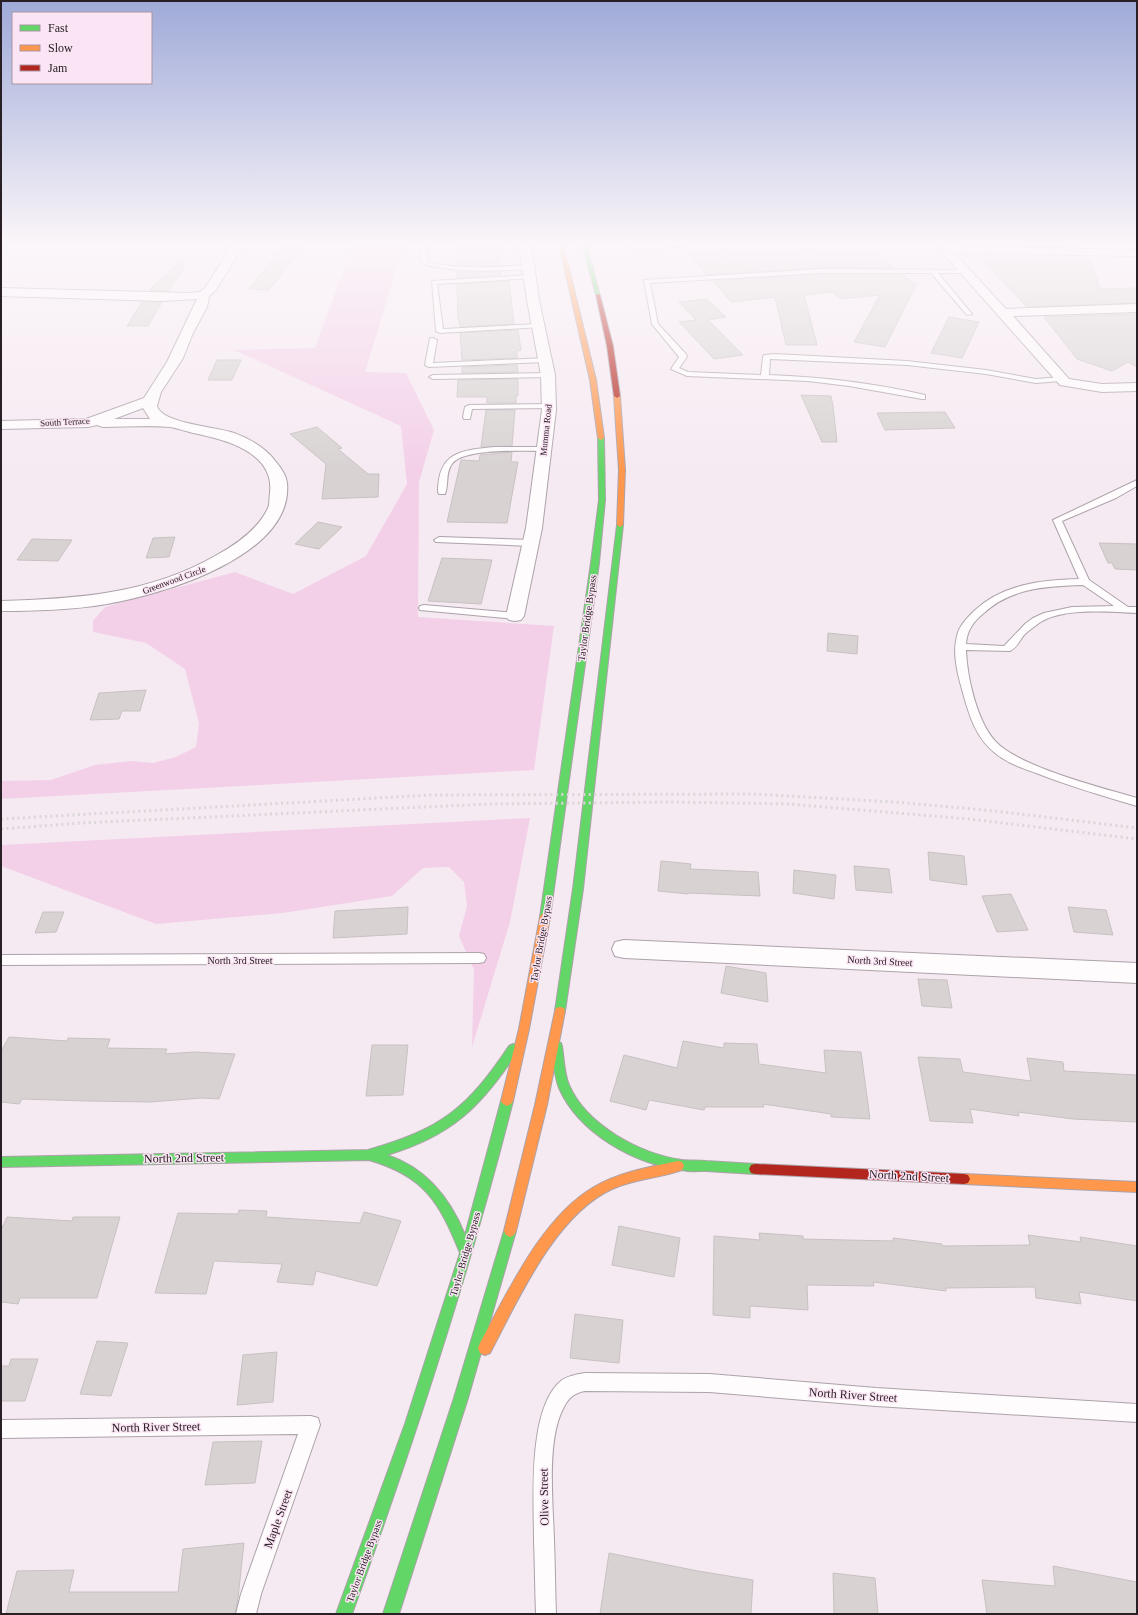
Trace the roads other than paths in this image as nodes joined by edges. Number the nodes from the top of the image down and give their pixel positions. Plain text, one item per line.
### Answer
1 (194, 319) edge
2 (439, 319) edge
3 (537, 319) edge
4 (579, 319) edge
5 (604, 319) edge
6 (654, 319) edge
7 (1008, 319) edge
8 (538, 326) junction
9 (432, 340) dead end
10 (546, 360) junction
11 (548, 375) junction
12 (765, 377) junction
13 (433, 378) dead end
14 (1061, 379) junction
15 (1137, 387) edge
16 (922, 397) dead end
17 (150, 401) junction
18 (549, 406) junction
19 (467, 417) dead end
20 (88, 423) junction
21 (1, 424) edge
22 (169, 424) junction
23 (544, 449) junction
24 (1137, 483) edge
25 (442, 492) dead end
26 (439, 540) dead end
27 (531, 543) junction
28 (1085, 582) junction
29 (1, 606) edge
30 (424, 608) dead end
31 (1132, 610) edge
32 (515, 616) joint
33 (961, 647) junction
34 (1137, 802) edge
35 (624, 949) dead end
36 (479, 958) dead end
37 (1, 960) edge
38 (1137, 973) edge
39 (524, 1029) junction
40 (555, 1033) junction
41 (368, 1155) junction
42 (1, 1162) edge
43 (681, 1165) junction
44 (1137, 1187) edge
45 (466, 1252) junction
46 (468, 1376) junction
47 (569, 1386) joint
48 (1137, 1413) edge
49 (311, 1425) joint
50 (1, 1429) edge
51 (246, 1614) edge
52 (344, 1614) edge
53 (391, 1614) edge
54 (546, 1614) edge

1 - 17 street
2 - 8 lane
3 - 8 street, Mumma Road
4 - 39 main road, Taylor Bridge Bypass
5 - 40 main road
6 - 12 lane
7 - 14 street
8 - 10 street, Mumma Road
9 - 10 lane
10 - 11 street, Mumma Road
11 - 13 lane
11 - 18 street, Mumma Road
12 - 14 lane
12 - 16 lane
14 - 15 street
17 - 20 street, South Terrace
17 - 22 street, Greenwood Circle
18 - 19 lane
18 - 23 street, Mumma Road
20 - 21 street, South Terrace
20 - 22 street
22 - 29 street, Greenwood Circle
23 - 25 lane
23 - 27 street, Mumma Road
24 - 28 lane
26 - 27 lane
27 - 32 street, Mumma Road
28 - 31 lane
28 - 33 lane
30 - 32 lane
31 - 33 lane
33 - 34 lane
35 - 38 street, North 3rd Street
36 - 37 lane, North 3rd Street
39 - 41 main road
39 - 45 main road, Taylor Bridge Bypass
40 - 43 main road
40 - 46 main road
41 - 42 main road, North 2nd Street
41 - 45 main road
43 - 44 main road, North 2nd Street
43 - 46 main road
45 - 52 main road, Taylor Bridge Bypass
46 - 53 main road
47 - 48 lane, North River Street
47 - 54 lane, Olive Street
49 - 50 lane, North River Street
49 - 51 lane, Maple Street

